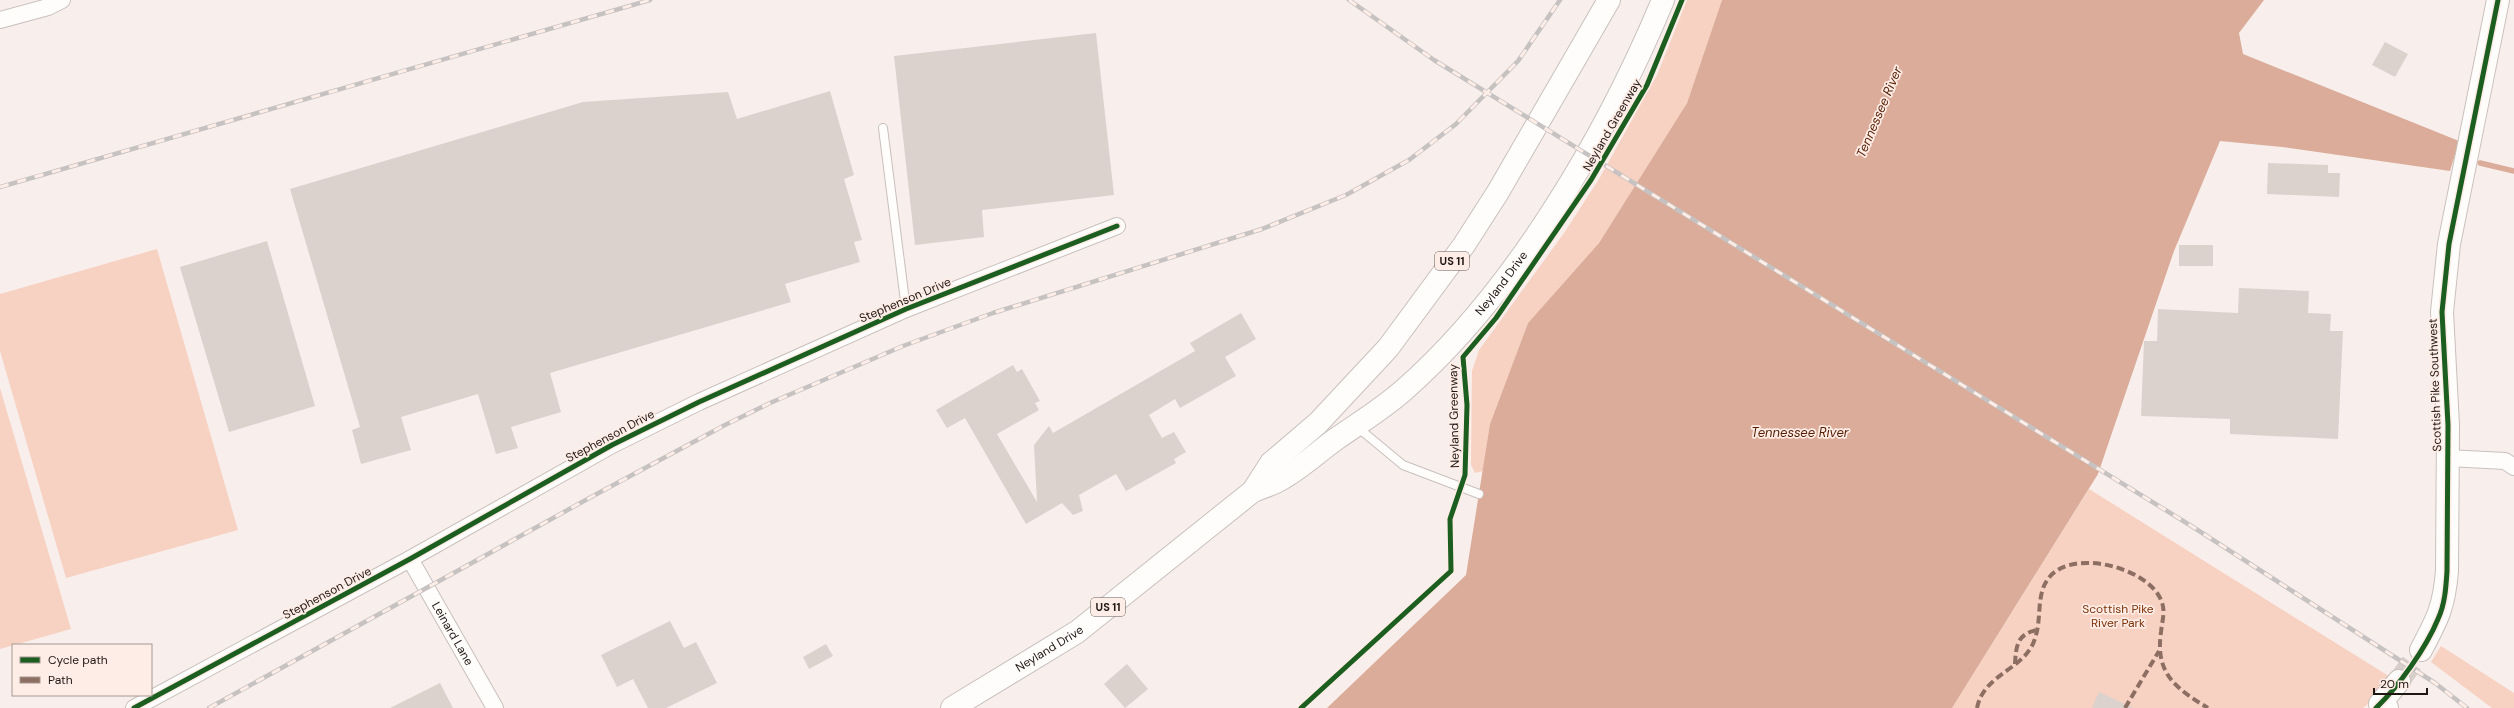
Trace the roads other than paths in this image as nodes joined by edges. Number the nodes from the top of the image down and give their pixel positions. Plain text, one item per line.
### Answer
1 (62, 0) edge
2 (1609, 0) edge
3 (1663, 0) edge
4 (2498, 0) edge
5 (0, 20) edge
6 (883, 128) dead end
7 (1117, 226) dead end
8 (906, 309) junction
9 (1356, 426) junction
10 (2448, 458) junction
11 (2514, 467) edge
12 (1253, 491) junction
13 (1479, 494) dead end
14 (410, 560) junction
15 (2421, 650) tunnel mouth
16 (2399, 680) tunnel mouth
17 (2381, 707) edge
18 (134, 708) edge
19 (495, 708) edge
20 (952, 708) edge

1 - 5 street
2 - 12 main road, Neyland Drive / US 11
3 - 9 main road, Neyland Drive / US 11
4 - 10 main road, Scottish Pike Southwest
6 - 8 lane
7 - 8 street, Stephenson Drive
8 - 14 street, Stephenson Drive
9 - 12 main road, Neyland Drive / US 11
9 - 13 lane
10 - 11 street
10 - 15 main road, Scottish Pike Southwest
12 - 20 main road, Neyland Drive / US 11
14 - 18 street, Stephenson Drive
14 - 19 street, Leinard Lane
16 - 17 main road

